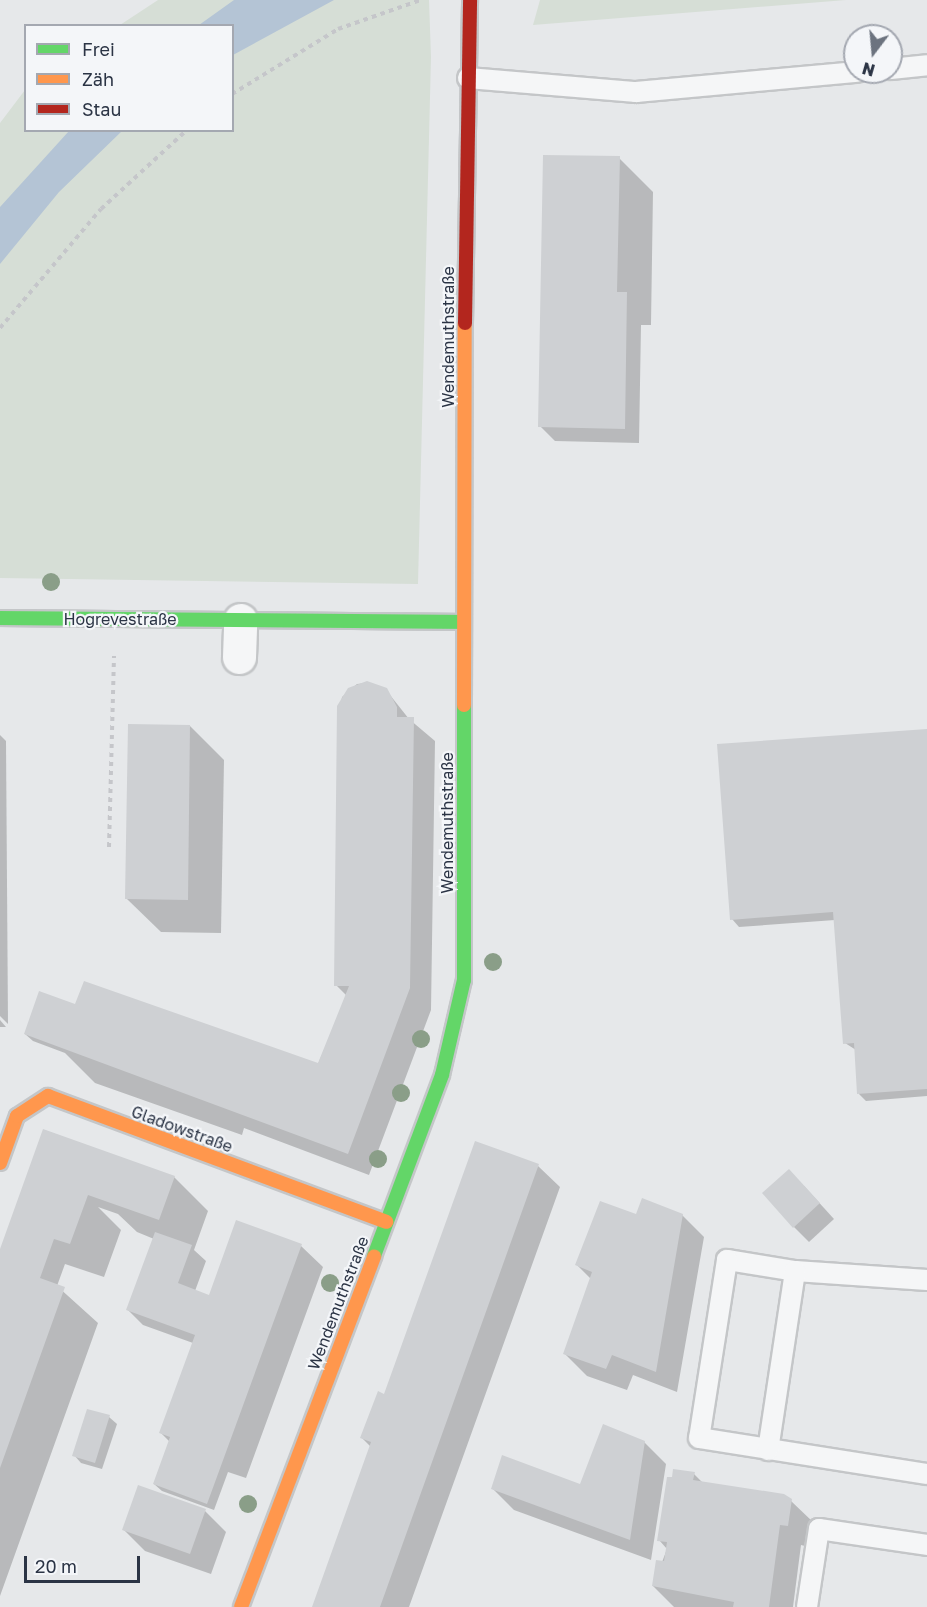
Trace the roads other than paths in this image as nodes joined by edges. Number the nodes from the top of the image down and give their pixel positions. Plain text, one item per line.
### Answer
1 (470, 0) edge
2 (927, 65) edge
3 (903, 68) edge
4 (843, 73) edge
5 (468, 78) junction
6 (0, 618) edge
7 (240, 620) junction
8 (464, 622) junction
9 (238, 657) dead end
10 (0, 1163) edge
11 (386, 1222) junction
12 (795, 1271) junction
13 (927, 1280) edge
14 (768, 1449) junction
15 (927, 1474) edge
16 (927, 1545) edge
17 (241, 1607) edge
18 (807, 1607) edge

1 - 5 street, Wendemuthstraße
2 - 3 lane
4 - 5 lane
5 - 8 street, Wendemuthstraße
6 - 7 street, Hogrevestraße
7 - 8 street, Hogrevestraße
7 - 9 street
8 - 11 street, Wendemuthstraße
10 - 11 street, Gladowstraße
11 - 17 street, Wendemuthstraße
12 - 13 lane
12 - 14 lane
12 - 14 lane
14 - 15 lane
16 - 18 lane

